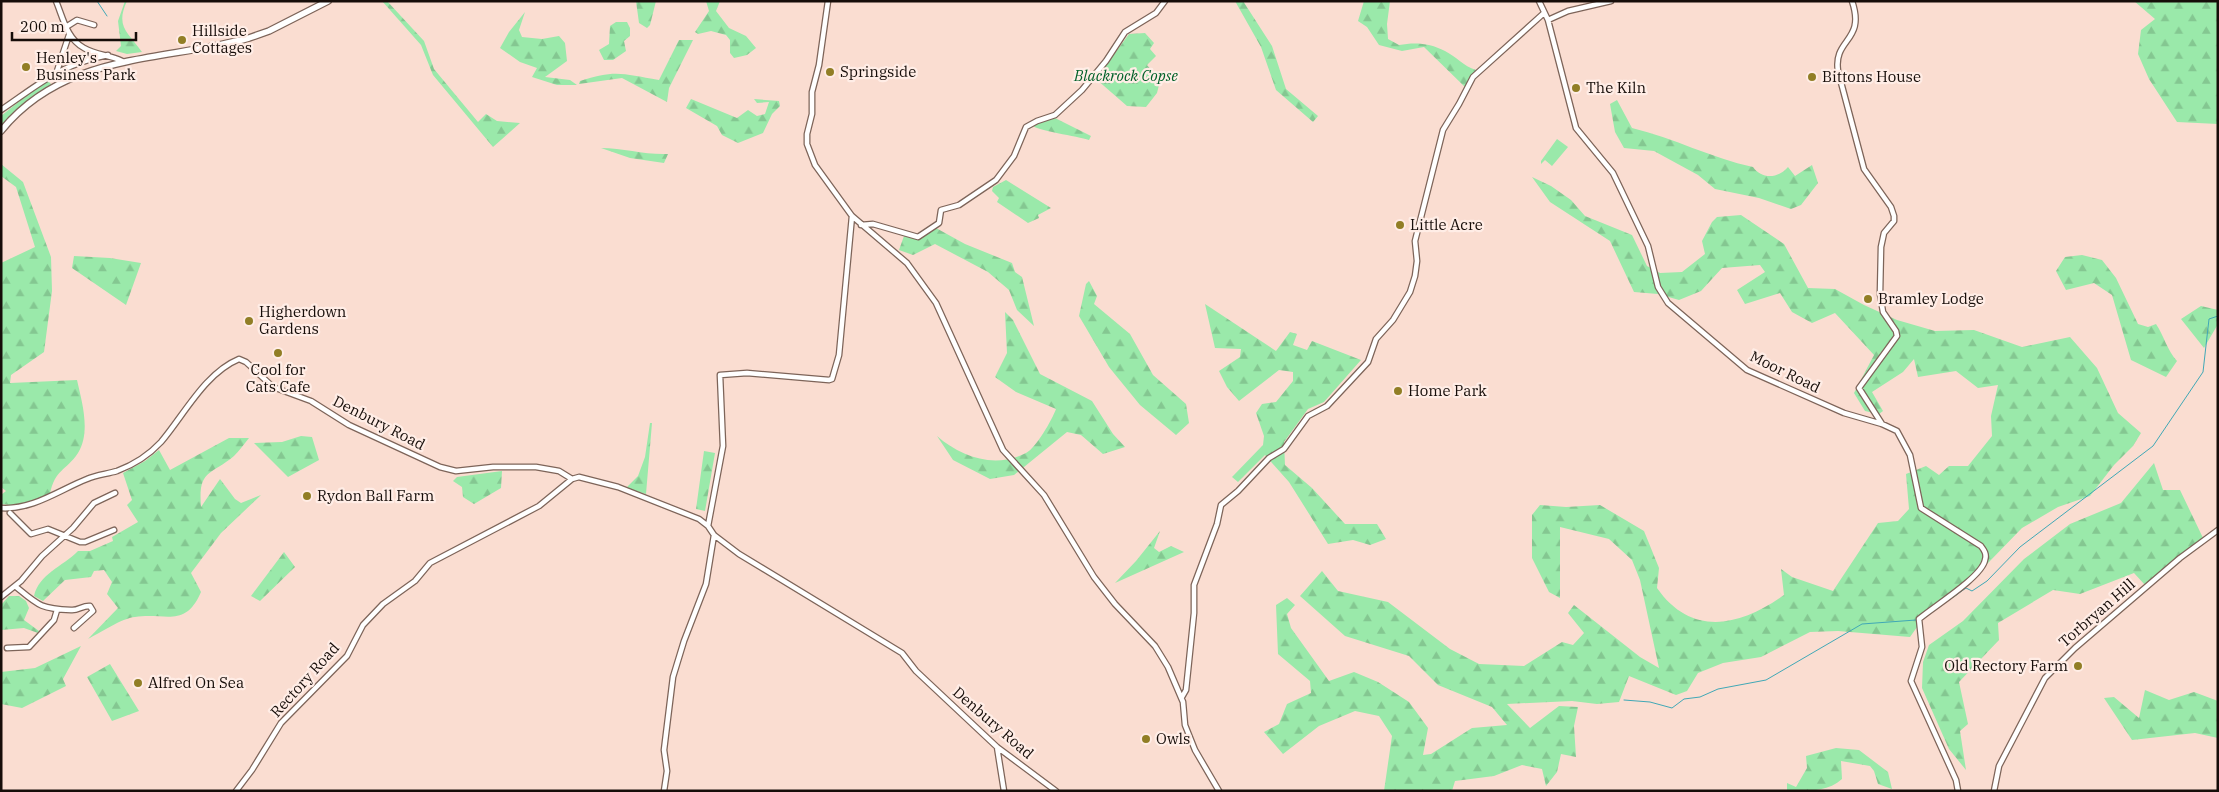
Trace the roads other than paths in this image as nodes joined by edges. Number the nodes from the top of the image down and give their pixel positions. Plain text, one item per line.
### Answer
1 (56, 1) edge
2 (328, 1) edge
3 (828, 1) edge
4 (1165, 1) edge
5 (1539, 1) edge
6 (1611, 1) edge
7 (1852, 1) edge
8 (1544, 14) junction
9 (1548, 20) junction
10 (94, 25) dead end
11 (66, 27) junction
12 (69, 35) junction
13 (108, 55) junction
14 (122, 61) junction
15 (57, 71) junction
16 (1, 110) edge
17 (1, 131) edge
18 (852, 216) junction
19 (861, 225) junction
20 (1882, 424) junction
21 (572, 478) junction
22 (115, 493) dead end
23 (1, 508) edge
24 (10, 514) dead end
25 (708, 526) junction
26 (114, 530) dead end
27 (2218, 530) edge
28 (714, 536) junction
29 (64, 537) junction
30 (15, 586) junction
31 (1, 597) edge
32 (57, 610) junction
33 (76, 617) dead end
34 (82, 621) junction
35 (74, 628) dead end
36 (7, 648) dead end
37 (1182, 697) junction
38 (997, 747) junction
39 (236, 791) edge
40 (664, 791) edge
41 (1004, 791) edge
42 (1056, 791) edge
43 (1218, 791) edge
44 (1958, 791) edge
45 (1994, 791) edge

1 - 11 street
2 - 14 main road
3 - 18 street
4 - 19 street
5 - 8 street, Moor Road
6 - 9 street
7 - 20 street
8 - 9 street, Moor Road
8 - 37 street
9 - 20 street, Moor Road
10 - 11 street
11 - 12 street
12 - 13 street
12 - 15 street
13 - 14 street
13 - 15 street
14 - 17 main road
15 - 16 street
18 - 19 street
18 - 25 street
19 - 37 street
20 - 44 street
21 - 23 street, Denbury Road
21 - 25 street, Denbury Road
21 - 39 street, Rectory Road
22 - 29 street
24 - 29 street
25 - 28 street
26 - 29 street
27 - 45 street, Torbryan Hill
28 - 38 street, Denbury Road
28 - 40 street
29 - 30 street
30 - 31 street
30 - 32 street
32 - 34 street
32 - 36 street
33 - 34 street
34 - 35 street
37 - 43 street
38 - 41 street
38 - 42 street, Denbury Road

